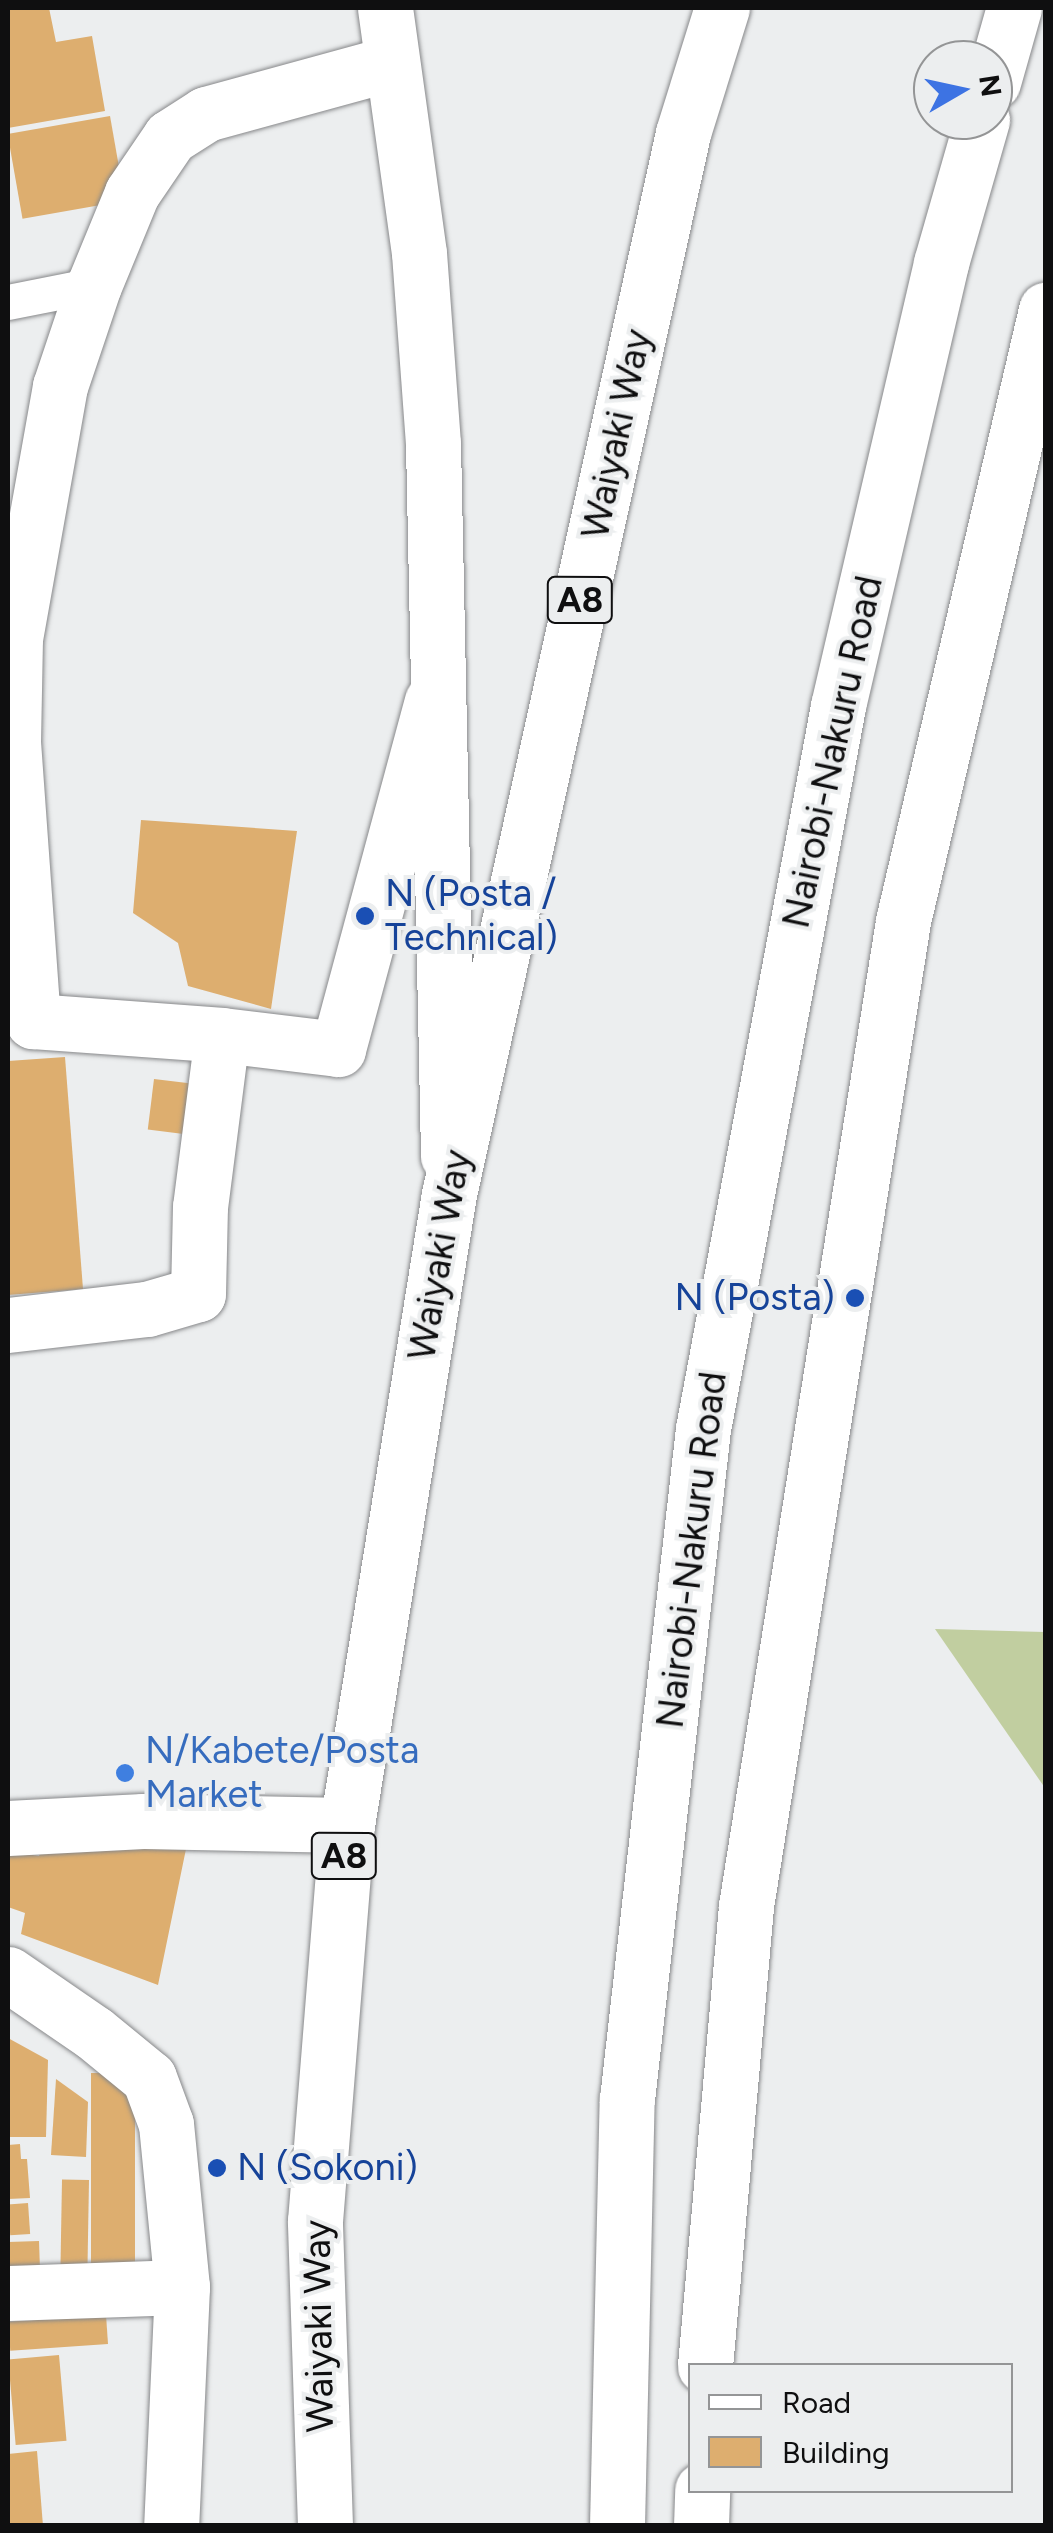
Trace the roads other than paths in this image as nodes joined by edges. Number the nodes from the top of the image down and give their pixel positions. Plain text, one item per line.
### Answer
1 (385, 8) edge
2 (722, 8) edge
3 (1014, 8) edge
4 (1005, 40) edge
5 (392, 63) junction
6 (976, 140) edge
7 (94, 285) junction
8 (8, 302) edge
9 (1046, 310) edge
10 (11, 637) edge
11 (436, 688) junction
12 (20, 1022) edge
13 (222, 1035) junction
14 (449, 1194) junction
15 (8, 1325) edge
16 (346, 1826) junction
17 (8, 1828) edge
18 (8, 1974) edge
19 (182, 2287) junction
20 (8, 2293) edge
21 (705, 2363) edge
22 (702, 2493) edge
23 (171, 2526) edge
24 (325, 2526) edge
25 (617, 2526) edge
26 (701, 2526) edge

1 - 5 main road
2 - 14 main road, Waiyaki Way / A8
3 - 4 main road
5 - 7 main road
5 - 11 main road
6 - 25 main road, Nairobi-Nakuru Road
7 - 8 lane
7 - 10 main road
9 - 21 main road
10 - 12 main road
11 - 13 main road
11 - 14 main road
12 - 13 main road
13 - 15 main road
14 - 16 main road, Waiyaki Way / A8
16 - 17 main road
16 - 24 main road, Waiyaki Way / A8
18 - 19 main road
19 - 20 main road
19 - 23 main road
22 - 26 main road

